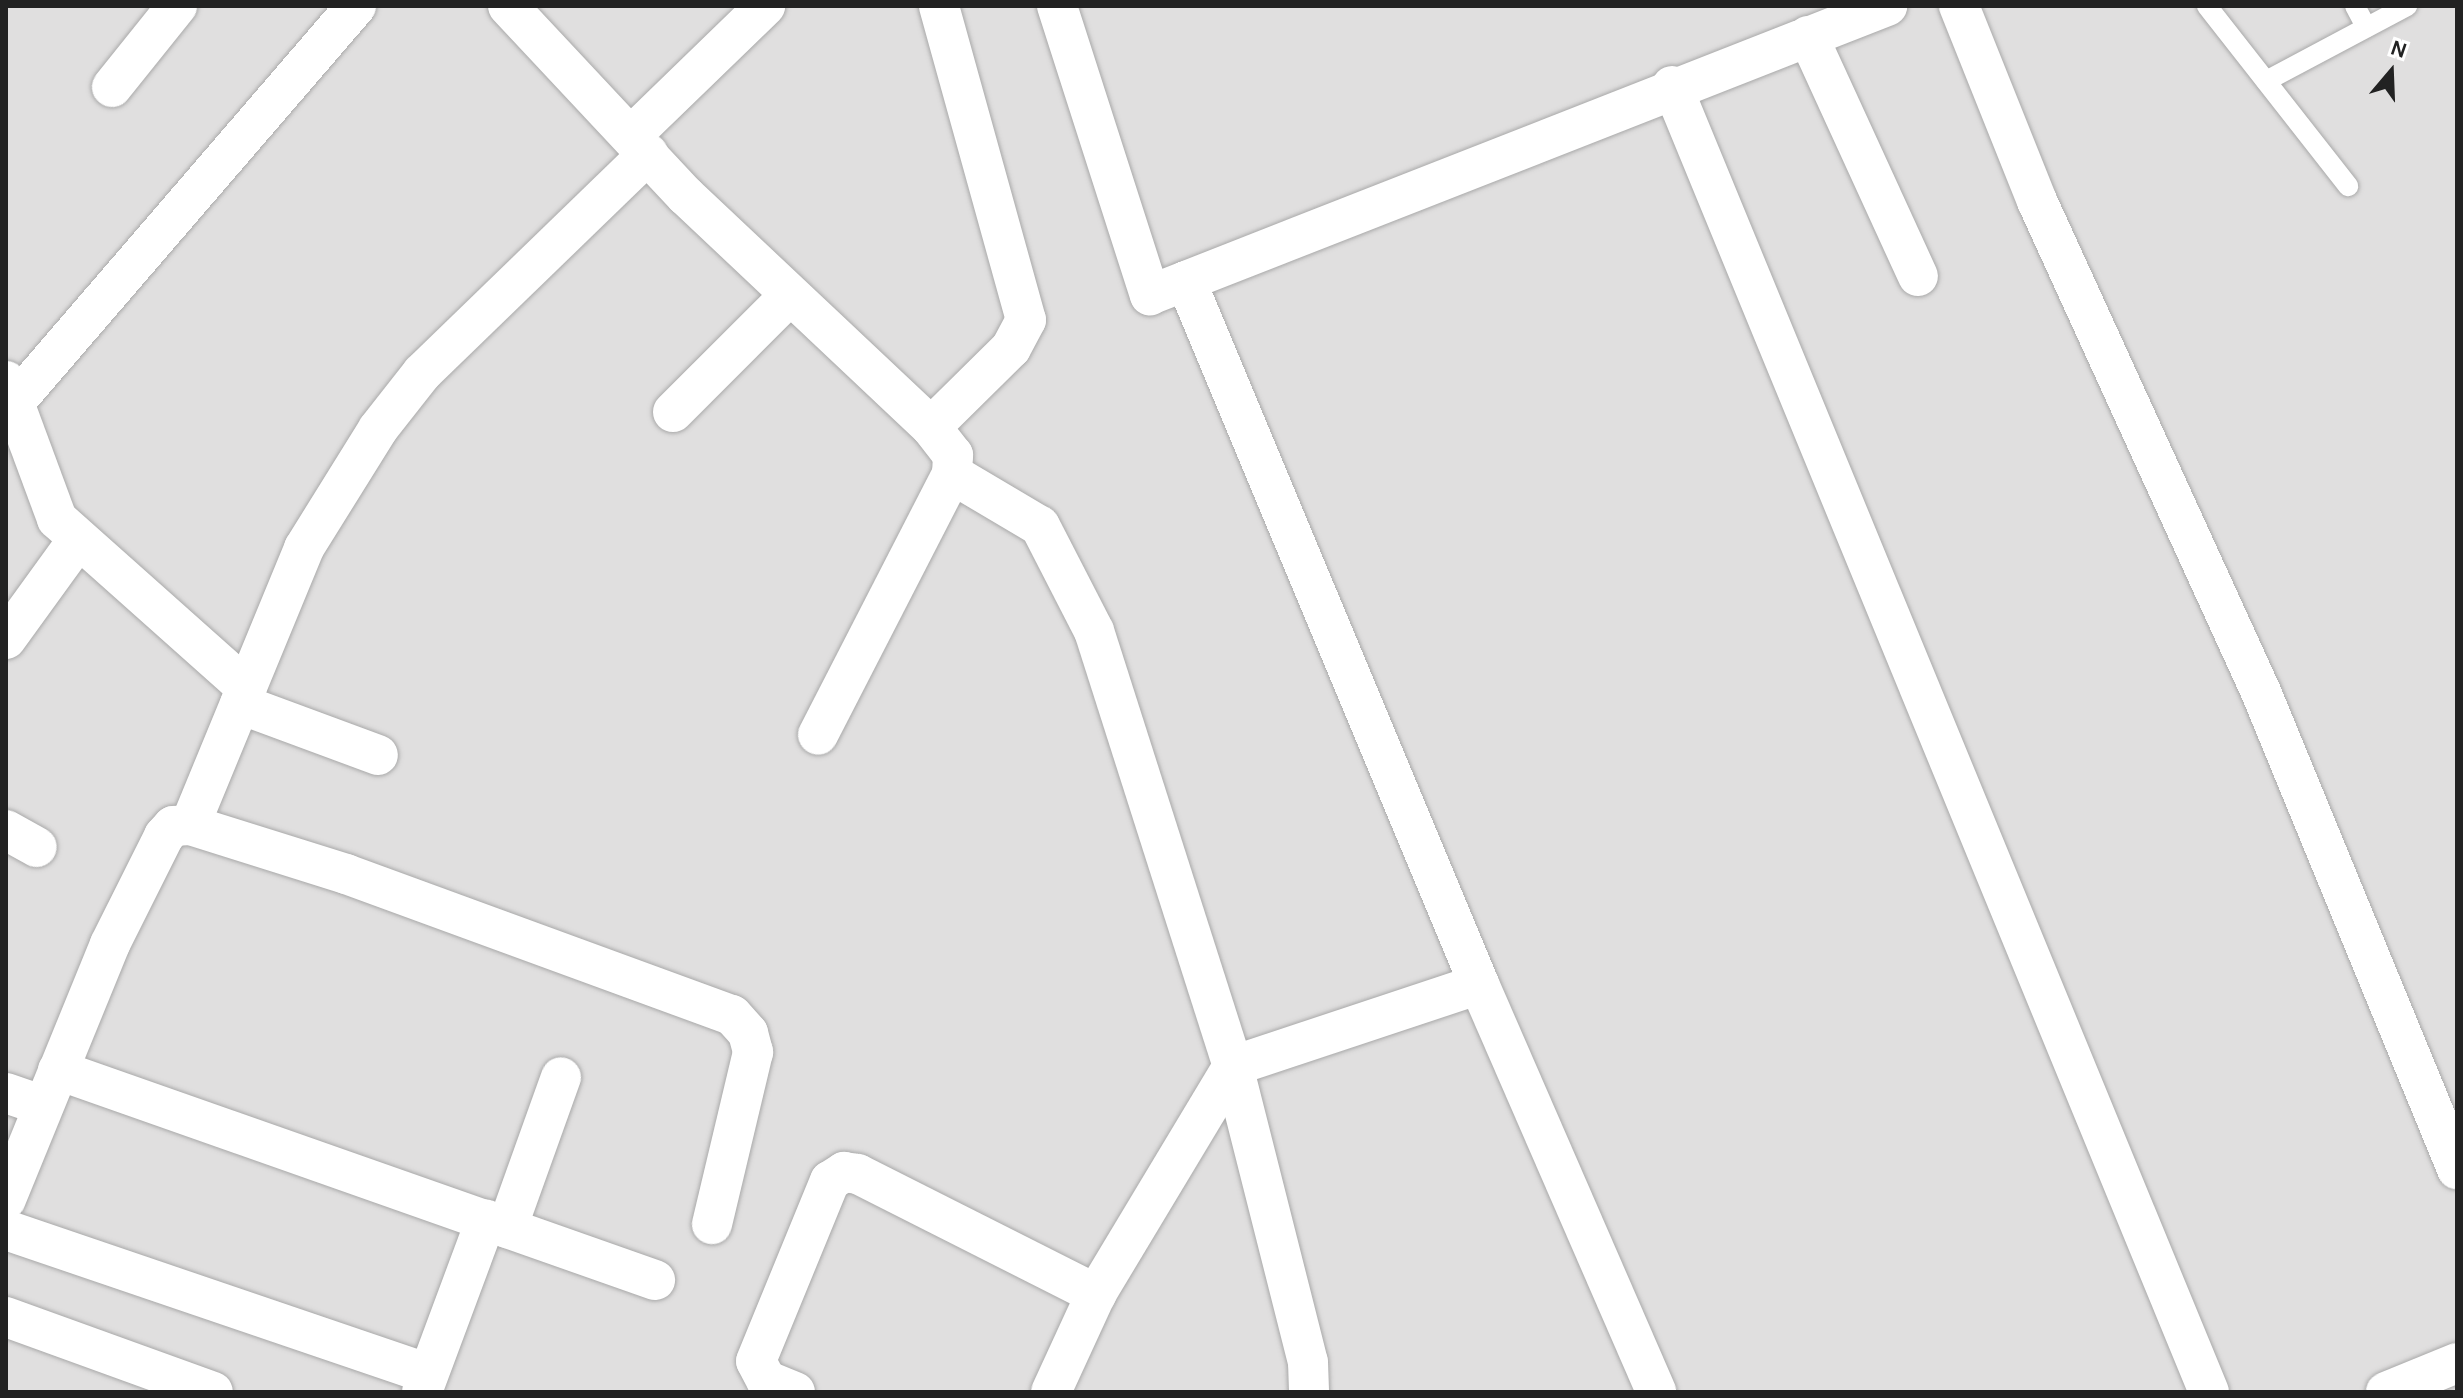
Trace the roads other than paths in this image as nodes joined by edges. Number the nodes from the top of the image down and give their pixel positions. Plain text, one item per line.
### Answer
1 (177, 6) edge
2 (356, 6) edge
3 (508, 6) edge
4 (765, 6) edge
5 (939, 6) edge
6 (1057, 6) edge
7 (1887, 6) edge
8 (1959, 6) edge
9 (2207, 6) edge
10 (2355, 6) edge
11 (2407, 6) edge
12 (2366, 27) junction
13 (1808, 36) junction
14 (2266, 81) junction
15 (1672, 86) junction
16 (112, 87) dead end
17 (640, 145) junction
18 (2348, 186) dead end
19 (1918, 276) dead end
20 (1186, 281) junction
21 (790, 295) junction
22 (10, 392) edge
23 (673, 412) dead end
24 (931, 427) junction
25 (952, 474) junction
26 (77, 541) junction
27 (6, 639) edge
28 (243, 696) junction
29 (818, 735) dead end
30 (378, 755) dead end
31 (190, 825) junction
32 (1479, 984) junction
33 (1233, 1066) junction
34 (561, 1077) dead end
35 (35, 1090) edge
36 (2457, 1169) edge
37 (6, 1199) edge
38 (497, 1224) junction
39 (712, 1224) dead end
40 (6, 1230) edge
41 (655, 1280) dead end
42 (1096, 1294) junction
43 (6, 1317) edge
44 (2457, 1363) edge
45 (425, 1383) edge
46 (213, 1392) edge
47 (795, 1392) edge
48 (1051, 1392) edge
49 (1309, 1392) edge
50 (1656, 1392) edge
51 (2209, 1392) edge
52 (2386, 1392) edge

1 - 16 street
2 - 22 street
3 - 17 street
4 - 17 street
5 - 24 street
6 - 20 street
7 - 13 street
8 - 36 street
9 - 14 lane
10 - 12 lane
11 - 12 lane
12 - 14 lane
13 - 15 street
13 - 19 street
14 - 18 lane
15 - 20 street
15 - 51 street
17 - 21 street
17 - 28 street
20 - 32 street
21 - 23 street
21 - 24 street
22 - 26 street
24 - 25 street
25 - 29 street
25 - 33 street
26 - 27 street
26 - 28 street
28 - 30 street
28 - 31 street
31 - 35 street
31 - 39 street
32 - 33 street
32 - 50 street
33 - 42 street
33 - 49 street
34 - 38 street
35 - 37 street
35 - 38 street
38 - 41 street
38 - 45 street
40 - 45 street
42 - 47 street
42 - 48 street
43 - 46 street
44 - 52 street

